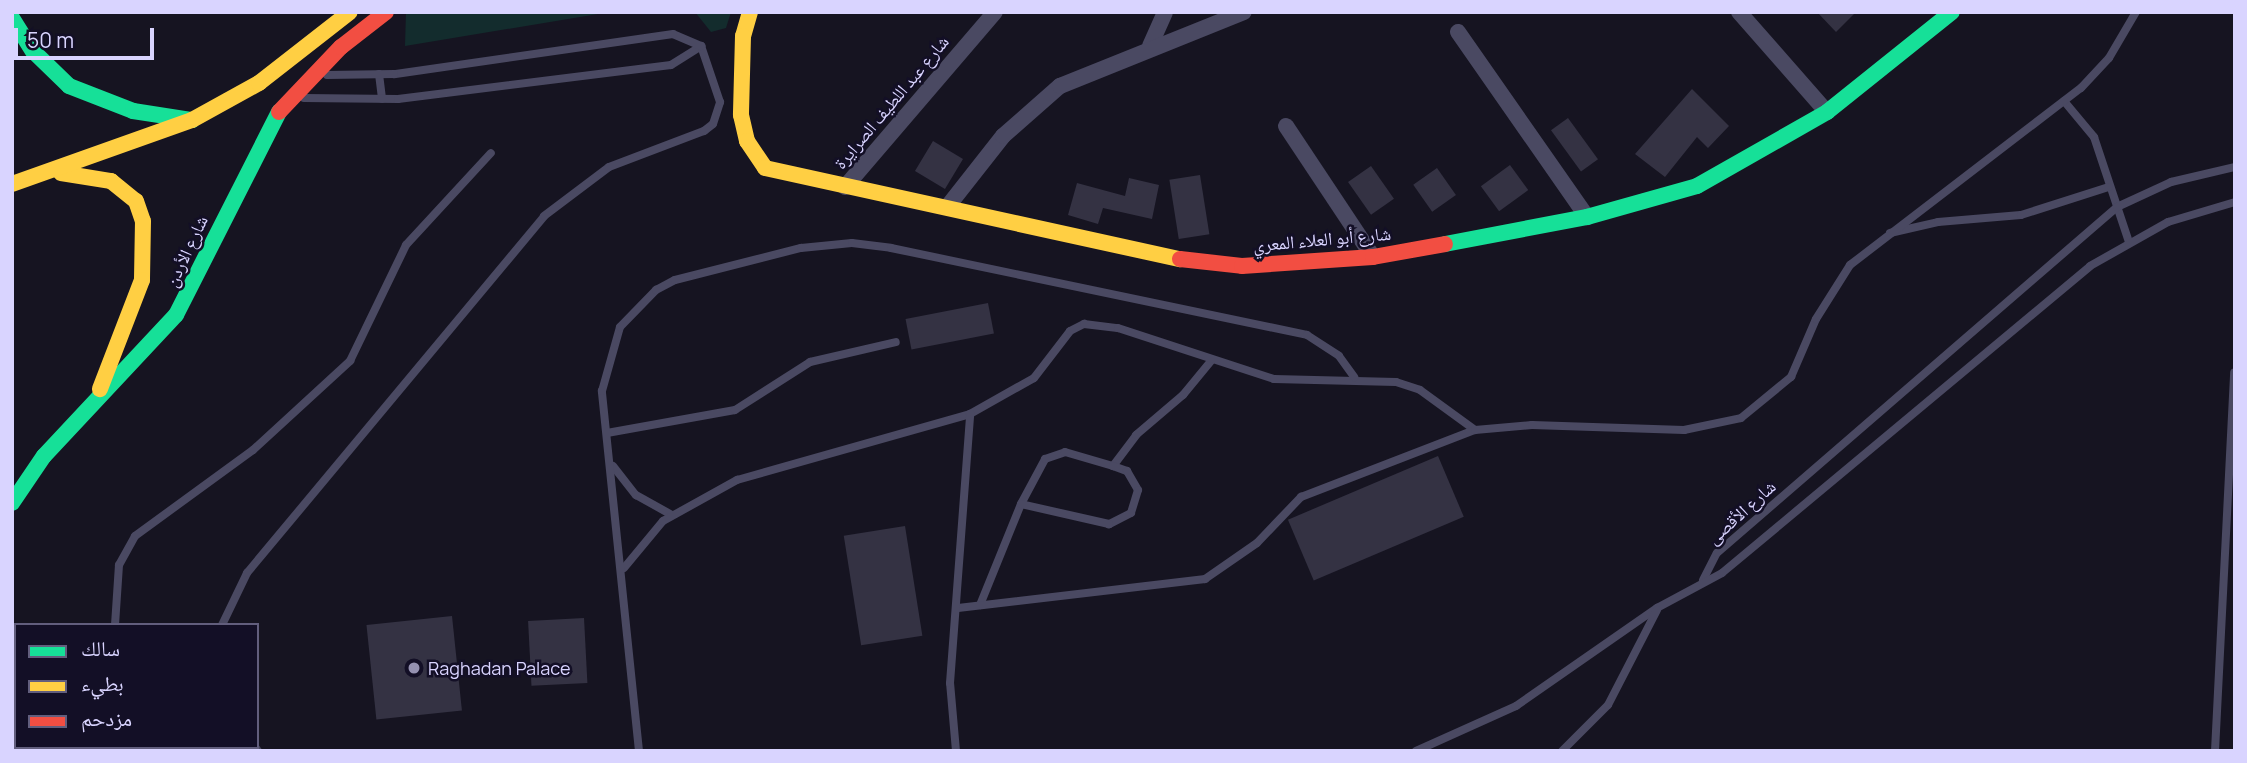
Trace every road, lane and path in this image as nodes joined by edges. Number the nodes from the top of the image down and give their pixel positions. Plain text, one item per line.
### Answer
1 (350, 12) edge
2 (386, 12) edge
3 (750, 12) edge
4 (995, 12) edge
5 (1165, 12) edge
6 (1244, 12) edge
7 (1739, 12) edge
8 (1952, 12) edge
9 (2136, 12) edge
10 (12, 18) edge
11 (1458, 32) dead end
12 (701, 46) junction
13 (1150, 46) junction
14 (379, 74) junction
15 (311, 75) junction
16 (291, 98) junction
17 (382, 99) junction
18 (2064, 101) junction
19 (1827, 112) junction
20 (192, 120) junction
21 (1286, 126) dead end
22 (491, 153) dead end
23 (2235, 167) edge
24 (53, 172) junction
25 (12, 184) edge
26 (845, 187) junction
27 (2109, 187) junction
28 (2235, 202) edge
29 (948, 206) junction
30 (2117, 207) junction
31 (1587, 218) junction
32 (1887, 234) junction
33 (2129, 242) junction
34 (1373, 257) junction
35 (896, 342) dead end
36 (1211, 361) junction
37 (2234, 372) edge
38 (1354, 377) junction
39 (96, 399) junction
40 (971, 414) junction
41 (1475, 430) junction
42 (607, 433) junction
43 (611, 463) junction
44 (1113, 466) junction
45 (12, 503) edge
46 (1021, 504) junction
47 (672, 515) junction
48 (624, 568) junction
49 (1703, 580) junction
50 (980, 605) junction
51 (958, 608) junction
52 (1657, 608) junction
53 (116, 623) edge
54 (223, 623) edge
55 (639, 751) edge
56 (956, 751) edge
57 (1416, 751) edge
58 (1562, 751) edge
59 (2215, 751) edge

1 - 20 main road
2 - 15 main road, شارع الأردن
3 - 26 main road, شارع أبو العلاء المعري
4 - 26 street, شارع عبد اللطيف الصرايرة
5 - 13 street
6 - 13 street
7 - 19 street
8 - 19 main road, شارع أبو العلاء المعري
9 - 18 lane
10 - 20 main road
11 - 31 street
12 - 14 lane
12 - 17 lane
12 - 54 lane
13 - 29 street
14 - 15 lane
14 - 17 lane
15 - 16 main road, شارع الأردن
16 - 17 lane
16 - 39 main road, شارع الأردن
18 - 27 lane
18 - 32 lane
19 - 31 main road, شارع أبو العلاء المعري
20 - 24 main road
21 - 34 street
22 - 53 lane
23 - 30 lane, شارع الأقصى
24 - 25 main road
24 - 39 main road
26 - 29 main road, شارع أبو العلاء المعري
27 - 30 lane
27 - 32 lane
28 - 33 lane, شارع الأقصى
29 - 34 main road, شارع أبو العلاء المعري
30 - 33 lane
30 - 49 lane, شارع الأقصى
31 - 34 main road, شارع أبو العلاء المعري
32 - 41 lane
33 - 49 lane, شارع الأقصى
35 - 42 lane
36 - 38 lane
36 - 40 lane
36 - 44 lane
37 - 59 lane
38 - 41 lane
38 - 42 lane
39 - 45 main road, شارع الأردن
40 - 47 lane
40 - 51 lane
41 - 50 lane
42 - 43 lane
43 - 47 lane
43 - 48 lane
44 - 46 lane
44 - 46 lane
46 - 50 lane
47 - 48 lane
48 - 55 lane
49 - 52 lane
50 - 51 lane
51 - 56 lane
52 - 57 lane
52 - 58 lane

